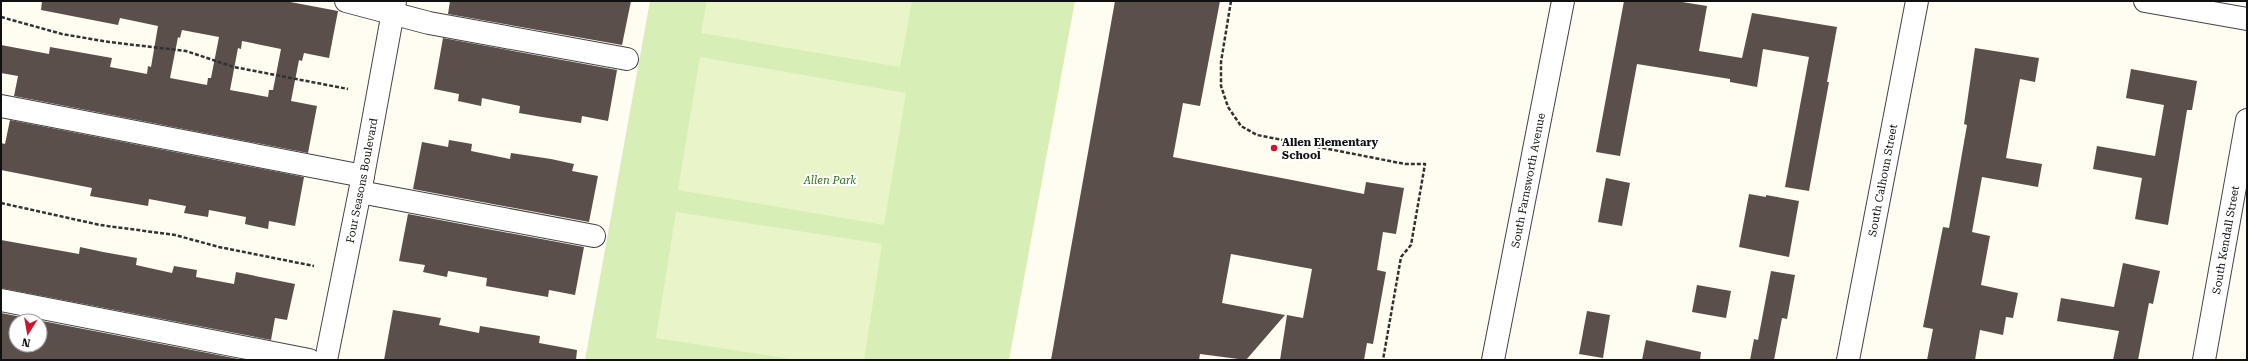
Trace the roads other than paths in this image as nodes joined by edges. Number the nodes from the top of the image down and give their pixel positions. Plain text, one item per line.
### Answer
1 (346, 1) edge
2 (1562, 1) edge
3 (1917, 1) edge
4 (2145, 1) edge
5 (394, 7) edge
6 (2247, 19) edge
7 (627, 59) dead end
8 (1, 106) edge
9 (2247, 120) edge
10 (362, 184) junction
11 (594, 236) dead end
12 (1, 300) edge
13 (309, 360) edge
14 (326, 360) edge
15 (1494, 360) edge
16 (1848, 360) edge
17 (2204, 360) edge

1 - 5 street
2 - 15 street, South Farnsworth Avenue
3 - 16 street, South Calhoun Street
4 - 6 street
5 - 7 street
5 - 10 street, Four Seasons Boulevard
8 - 10 street
9 - 17 street, South Kendall Street
10 - 11 street
10 - 14 street, Four Seasons Boulevard
12 - 13 street

